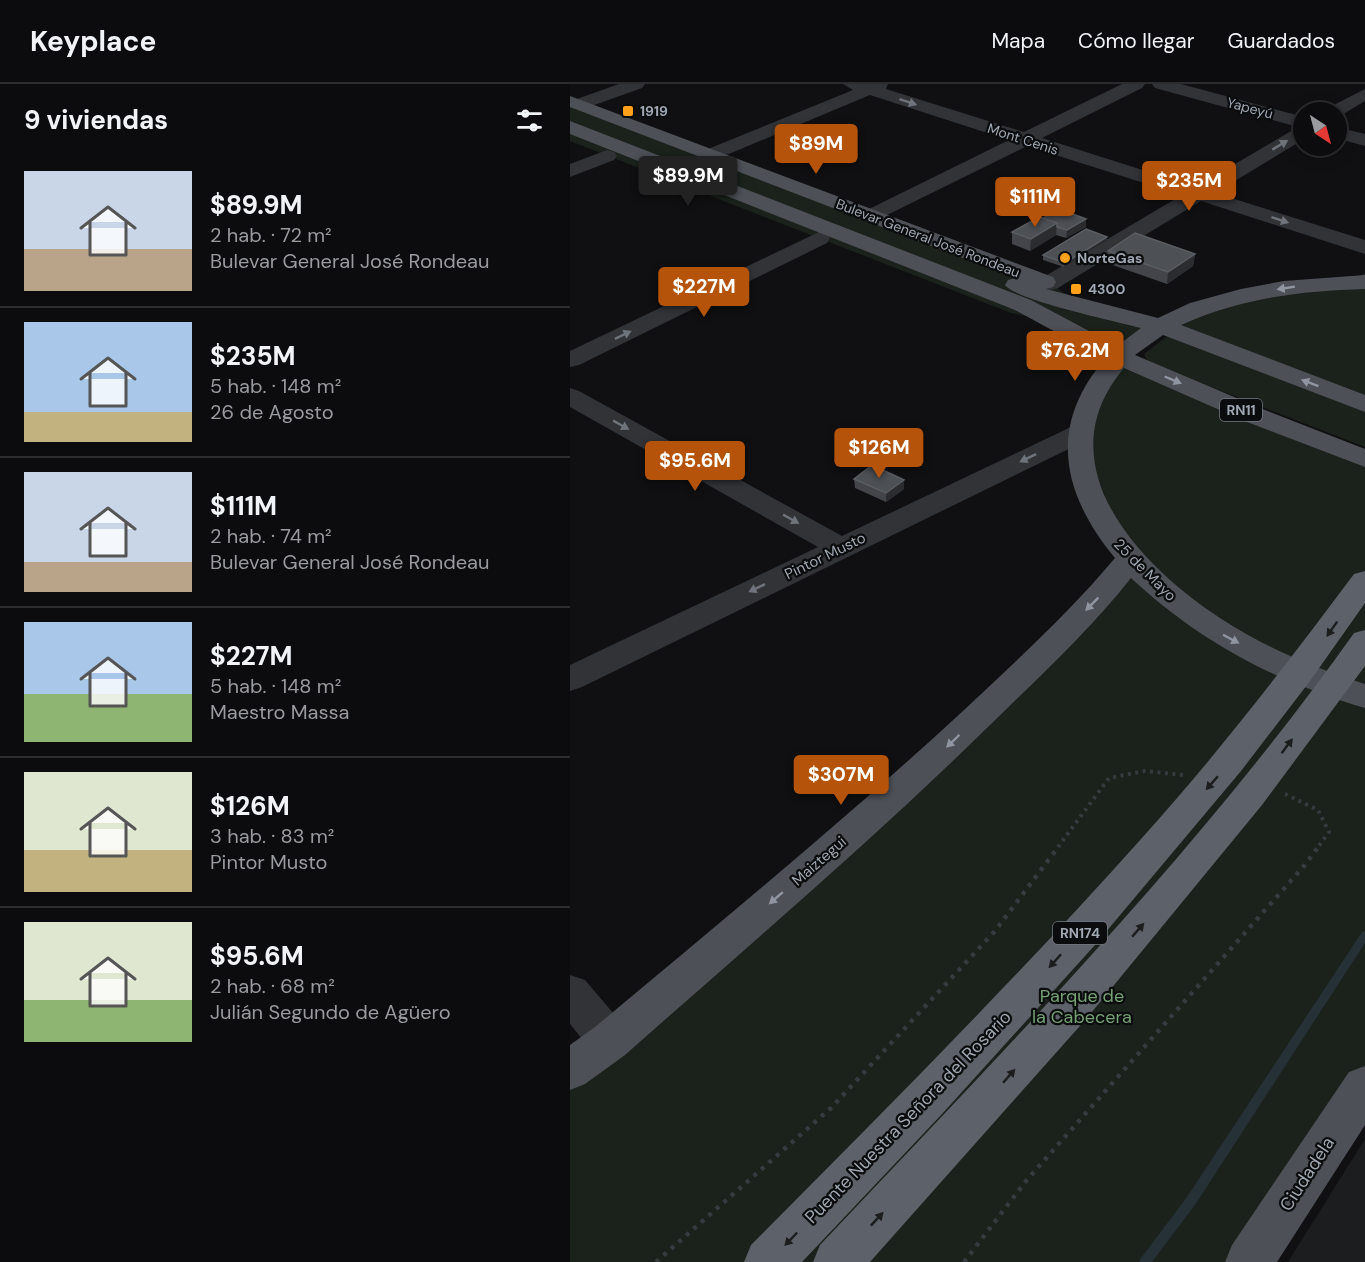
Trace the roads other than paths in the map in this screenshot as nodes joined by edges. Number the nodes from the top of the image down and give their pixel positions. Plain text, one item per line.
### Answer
1 (636, 84) edge
2 (1136, 84) edge
3 (1161, 84) edge
4 (868, 86) edge
5 (1365, 94) edge
6 (1347, 104) edge
7 (573, 105) edge
8 (1293, 120) edge
9 (570, 127) edge
10 (1347, 135) edge
11 (1293, 138) edge
12 (1024, 139) junction
13 (1365, 140) edge
14 (570, 141) edge
15 (710, 155) junction
16 (607, 156) junction
17 (570, 171) edge
18 (1198, 194) junction
19 (870, 216) junction
20 (819, 238) junction
21 (1365, 247) edge
22 (1358, 279) edge
23 (1050, 284) junction
24 (1081, 305) junction
25 (1048, 320) junction
26 (1161, 326) junction
27 (1119, 357) junction
28 (570, 360) edge
29 (570, 396) edge
30 (1365, 404) edge
31 (1080, 433) junction
32 (1365, 459) edge
33 (842, 548) junction
34 (1130, 559) junction
35 (1365, 581) edge
36 (1365, 640) edge
37 (570, 679) edge
38 (1365, 696) edge
39 (570, 993) edge
40 (610, 1041) junction
41 (570, 1070) edge
42 (1365, 1086) edge
43 (768, 1262) edge
44 (837, 1262) edge
45 (1249, 1262) edge

1 - 7 street
2 - 12 street
3 - 8 street, Yapeyú
4 -> 12 street, Mont Cenis
4 - 15 street
5 - 6 street
7 - 15 main road, Bulevar General José Rondeau
7 - 24 main road, Bulevar General José Rondeau
9 - 25 main road, Bulevar General José Rondeau
10 - 13 street
18 -> 11 street
12 - 18 street, Mont Cenis
12 - 19 street
14 - 16 main road, Bulevar General José Rondeau
15 - 19 main road, Bulevar General José Rondeau
16 - 17 street
16 - 20 main road, Bulevar General José Rondeau
18 -> 21 street, Mont Cenis
18 - 23 street
19 - 23 main road, Bulevar General José Rondeau
20 - 25 main road, Bulevar General José Rondeau
28 -> 20 street
22 -> 26 main road, 25 de Mayo
23 - 24 main road, Bulevar General José Rondeau
24 - 26 main road, Bulevar General José Rondeau
25 - 27 main road, Bulevar General José Rondeau
26 - 27 main road, 25 de Mayo
30 -> 26 main road, Bulevar General José Rondeau
27 - 31 main road, 25 de Mayo
27 -> 32 main road, Bulevar General José Rondeau / RN11
29 -> 33 street
31 -> 33 street, Pintor Musto
31 - 34 main road, 25 de Mayo
33 -> 37 street, Pintor Musto
34 -> 38 main road, 25 de Mayo
34 -> 40 main road, Maiztegui
35 -> 43 highway, Puente Nuestra Señora del Rosario / RN174
44 -> 36 highway, RN174
39 - 40 street
40 - 41 main road, Maiztegui
42 - 45 main road, Ciudadela

